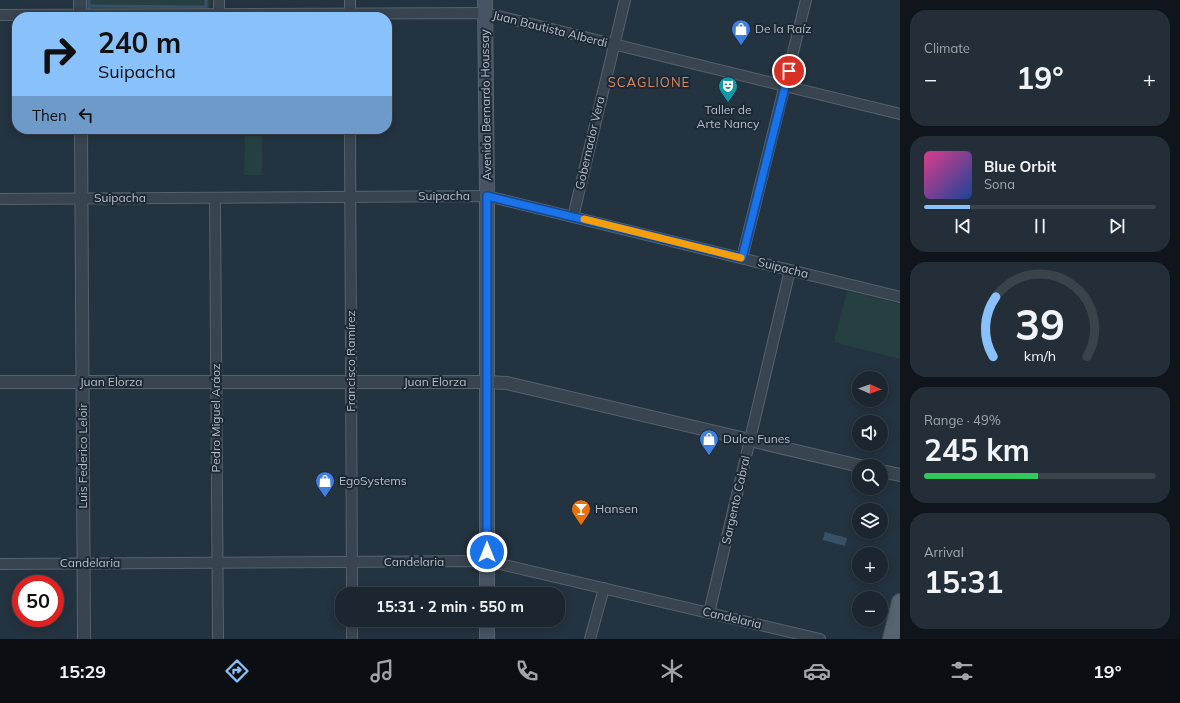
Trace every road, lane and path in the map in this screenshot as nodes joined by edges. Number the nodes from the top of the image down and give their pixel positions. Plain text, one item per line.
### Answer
1 (80, 0) edge
2 (219, 0) edge
3 (350, 0) edge
4 (624, 0) edge
5 (806, 0) edge
6 (485, 7) edge
7 (80, 12) edge
8 (219, 12) edge
9 (350, 12) edge
10 (392, 13) edge
11 (0, 15) edge
12 (12, 15) edge
13 (614, 44) junction
14 (785, 86) junction
15 (900, 114) edge
16 (81, 134) edge
17 (350, 134) edge
18 (487, 196) junction
19 (350, 197) junction
20 (81, 198) junction
21 (215, 198) junction
22 (0, 199) edge
23 (573, 217) junction
24 (742, 258) junction
25 (790, 270) junction
26 (900, 297) edge
27 (0, 382) edge
28 (82, 382) junction
29 (216, 382) junction
30 (351, 382) junction
31 (486, 382) junction
32 (750, 440) junction
33 (852, 464) edge
34 (888, 472) edge
35 (900, 475) edge
36 (352, 562) junction
37 (487, 562) junction
38 (217, 563) junction
39 (0, 564) edge
40 (83, 564) junction
41 (352, 587) edge
42 (487, 587) edge
43 (604, 588) junction
44 (900, 602) edge
45 (709, 613) junction
46 (352, 627) edge
47 (487, 627) edge
48 (84, 639) edge
49 (218, 639) edge
50 (352, 639) edge
51 (487, 639) edge
52 (590, 639) edge
53 (820, 639) edge
54 (891, 639) edge

1 - 7 street
2 - 8 street
3 - 9 street
4 - 13 street, Gobernador Vera
5 - 14 street
6 - 10 street, Juan Bautista Alberdi
6 - 13 street, Juan Bautista Alberdi
6 - 18 main road, Avenida Bernardo Houssay
11 - 12 street, Juan Bautista Alberdi
13 - 14 street, Juan Bautista Alberdi
13 - 23 street, Gobernador Vera
14 - 15 street, Juan Bautista Alberdi
14 - 24 street
16 - 20 street, Luis Federico Leloir
17 - 19 street, Francisco Ramírez
18 - 19 street, Suipacha
18 - 23 street, Suipacha
18 - 31 main road, Avenida Bernardo Houssay
19 - 21 street, Suipacha
19 - 30 street, Francisco Ramírez
20 - 21 street, Suipacha
20 - 22 street, Suipacha
20 - 28 street, Luis Federico Leloir
21 - 29 street, Pedro Miguel Aráoz
23 - 24 street, Suipacha
24 - 25 street, Suipacha
25 - 26 street, Suipacha
25 - 32 street, Sargento Cabral
27 - 28 street, Juan Elorza
28 - 29 street, Juan Elorza
28 - 40 street, Luis Federico Leloir
29 - 30 street, Juan Elorza
29 - 38 street, Pedro Miguel Aráoz
30 - 31 street, Juan Elorza
30 - 36 street, Francisco Ramírez
31 - 32 street, Juan Elorza
31 - 37 main road, Avenida Bernardo Houssay
32 - 33 street, Juan Elorza
32 - 45 street, Sargento Cabral
34 - 35 street
36 - 37 street, Candelaria
36 - 38 street, Candelaria
36 - 41 street, Francisco Ramírez
37 - 42 main road, Avenida Bernardo Houssay
37 - 43 street, Candelaria
38 - 40 street, Candelaria
38 - 49 street, Pedro Miguel Aráoz
39 - 40 street, Candelaria
40 - 48 street, Luis Federico Leloir
43 - 45 street, Candelaria
43 - 52 street
44 - 54 main road
45 - 53 street, Candelaria
46 - 50 street
47 - 51 main road

